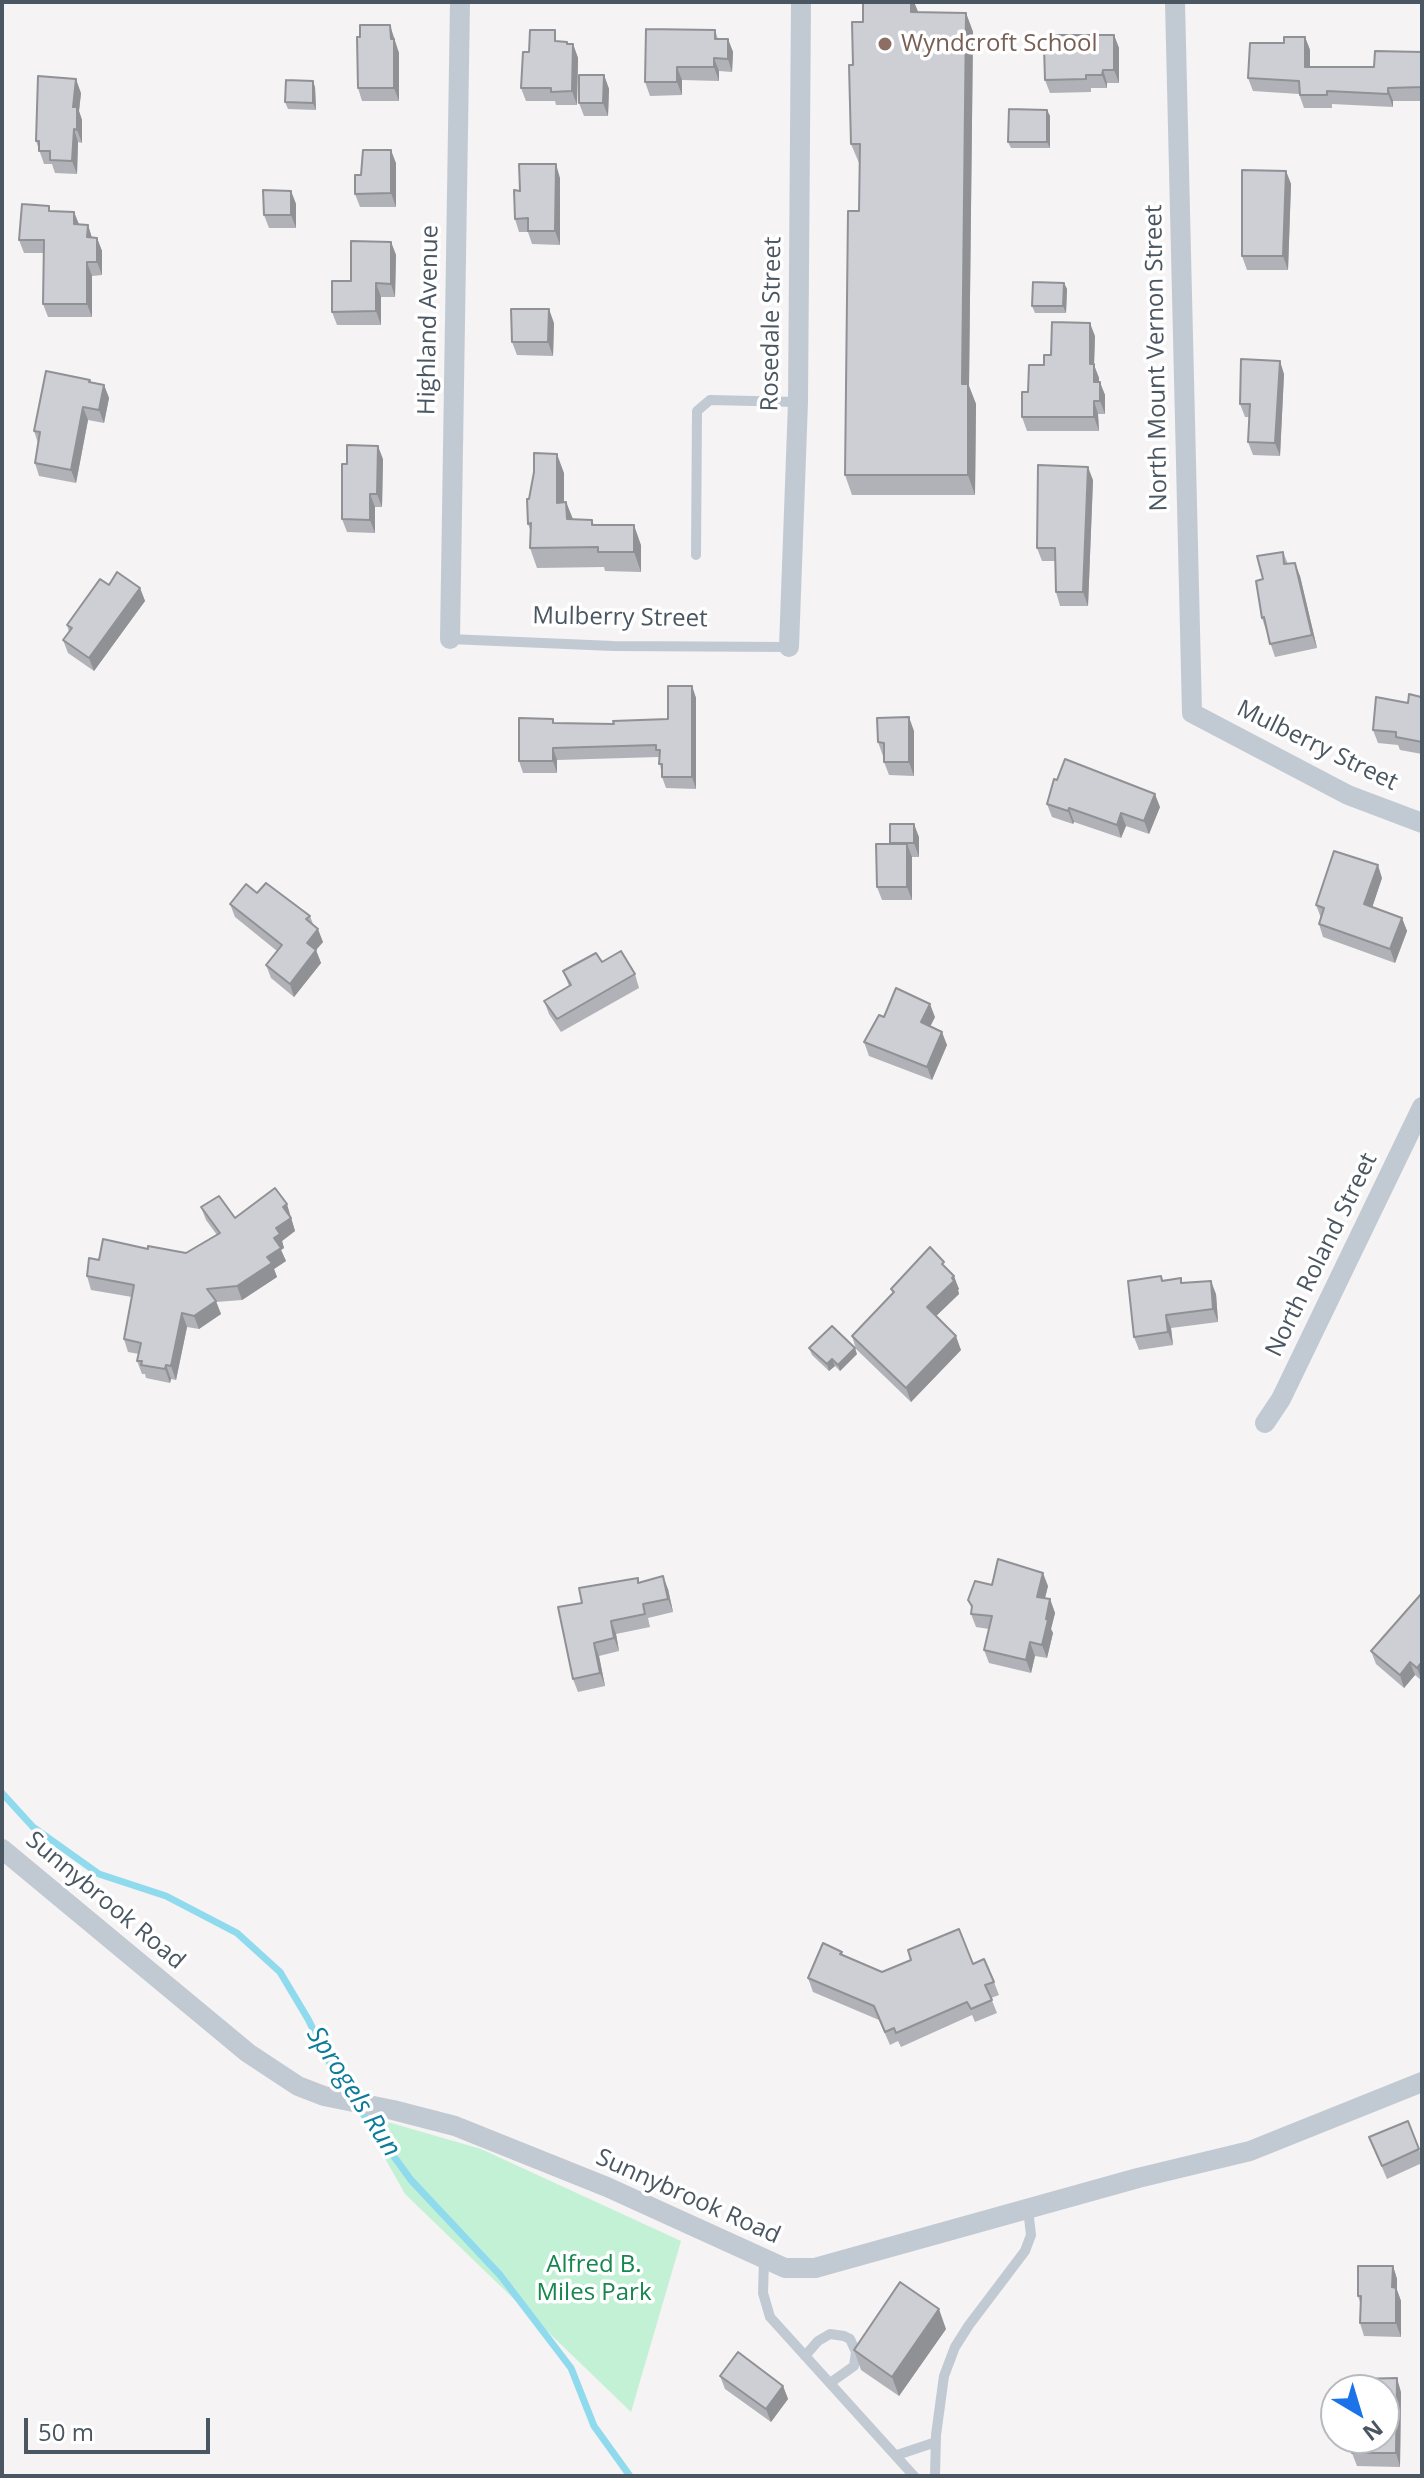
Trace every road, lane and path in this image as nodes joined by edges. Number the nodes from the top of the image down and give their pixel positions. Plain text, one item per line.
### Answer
1 (460, 2) edge
2 (801, 2) edge
3 (1175, 2) edge
4 (798, 402) junction
5 (696, 555) dead end
6 (450, 639) joint
7 (789, 647) joint
8 (1192, 713) joint
9 (1422, 823) edge
10 (1422, 1107) edge
11 (1265, 1423) dead end
12 (2, 1849) edge
13 (1422, 2082) edge
14 (1028, 2209) junction
15 (764, 2261) junction
16 (805, 2356) junction
17 (830, 2383) junction
18 (936, 2442) junction
19 (897, 2455) junction
20 (914, 2476) edge
21 (935, 2476) edge

1 - 6 street, Highland Avenue
2 - 4 street, Rosedale Street
3 - 8 street, North Mount Vernon Street
4 - 5 lane
4 - 7 street, Rosedale Street
6 - 7 lane, Mulberry Street
8 - 9 street, Mulberry Street
10 - 11 street, North Roland Street
12 - 15 street, Sunnybrook Road
13 - 14 street, Sunnybrook Road
14 - 15 street, Sunnybrook Road
14 - 18 lane
15 - 16 lane
16 - 17 lane
16 - 17 lane
17 - 19 lane
18 - 19 lane
18 - 21 lane
19 - 20 lane

